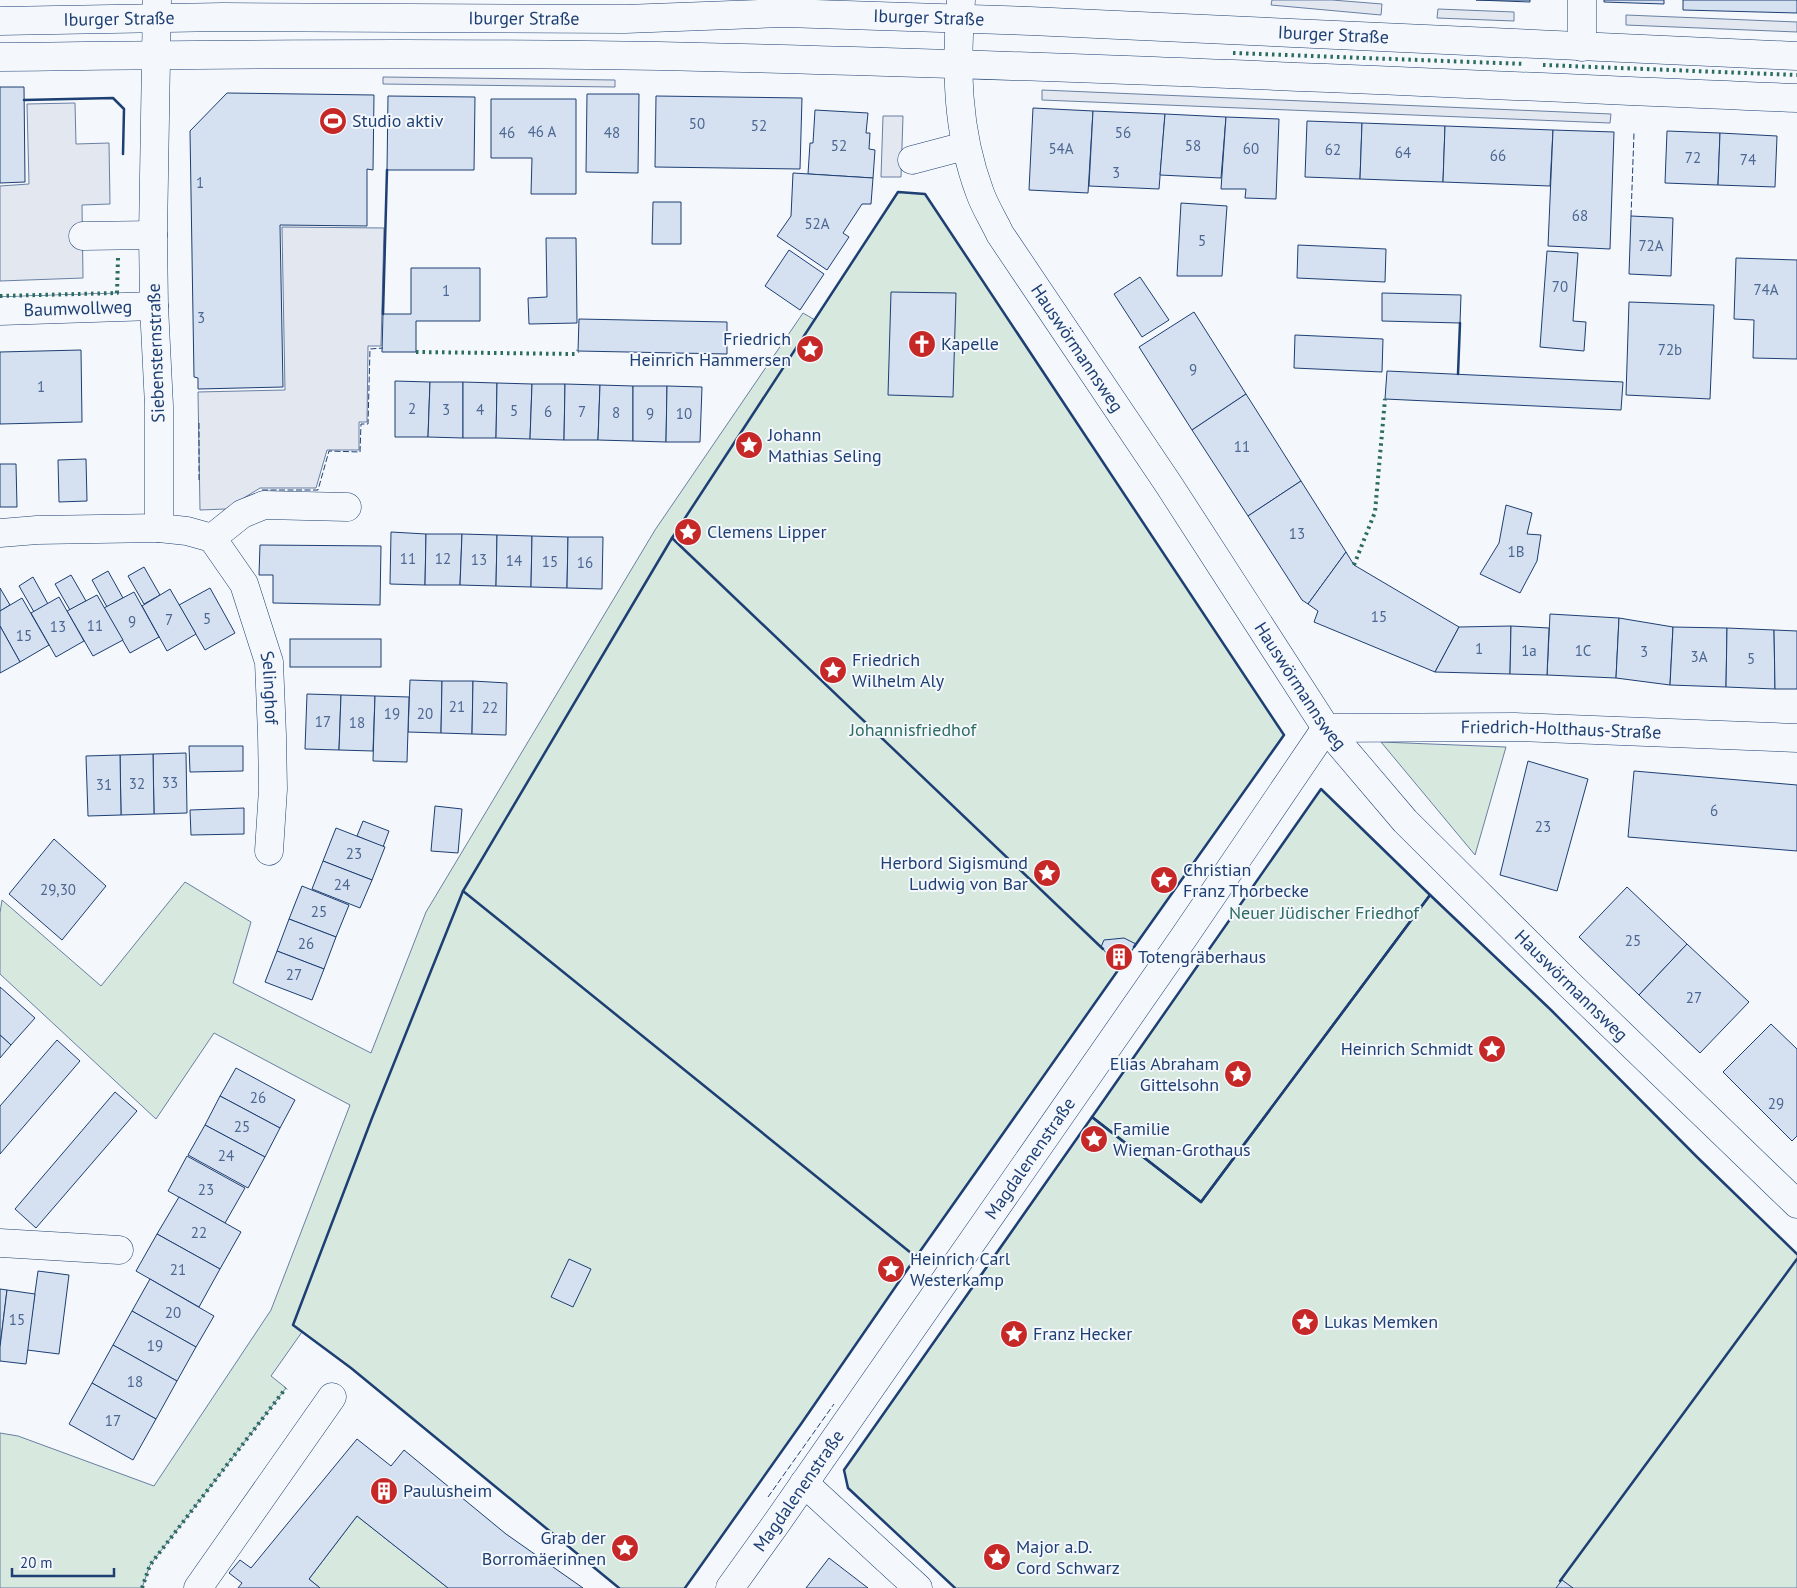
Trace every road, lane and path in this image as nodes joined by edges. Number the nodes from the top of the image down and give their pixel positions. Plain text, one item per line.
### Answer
1 (1582, 0) edge
2 (157, 9) edge
3 (960, 9) edge
4 (0, 21) edge
5 (1582, 47) junction
6 (157, 55) junction
7 (1797, 56) edge
8 (0, 57) edge
9 (957, 64) junction
10 (1797, 98) edge
11 (965, 146) junction
12 (912, 160) dead end
13 (153, 235) junction
14 (83, 236) dead end
15 (154, 306) junction
16 (0, 311) edge
17 (347, 507) dead end
18 (159, 528) junction
19 (0, 533) edge
20 (212, 538) junction
21 (1326, 728) junction
22 (1797, 738) edge
23 (269, 851) dead end
24 (1797, 1204) edge
25 (0, 1242) edge
26 (119, 1250) dead end
27 (332, 1397) dead end
28 (804, 1483) junction
29 (198, 1588) edge
30 (730, 1588) edge
31 (918, 1588) edge

1 - 5 street
2 - 3 street, Iburger Straße
2 - 4 street, Iburger Straße
2 - 6 street, Siebensternstraße
3 - 5 street, Iburger Straße
3 - 9 street, Hauswörmannsweg
5 - 7 street, Iburger Straße
6 - 8 street, Iburger Straße
6 - 9 street, Iburger Straße
6 - 13 street, Siebensternstraße
9 - 10 street, Iburger Straße
9 - 11 street, Hauswörmannsweg
11 - 12 street
11 - 21 street, Hauswörmannsweg
13 - 14 street
13 - 15 street, Siebensternstraße
15 - 16 street, Baumwollweg
15 - 18 street, Siebensternstraße
17 - 20 street
18 - 19 street
18 - 20 street
20 - 23 street, Selinghof
21 - 22 street, Friedrich-Holthaus-Straße
21 - 24 street, Hauswörmannsweg
21 - 28 street, Magdalenenstraße
25 - 26 street
27 - 29 street
28 - 30 street, Magdalenenstraße
28 - 31 street

